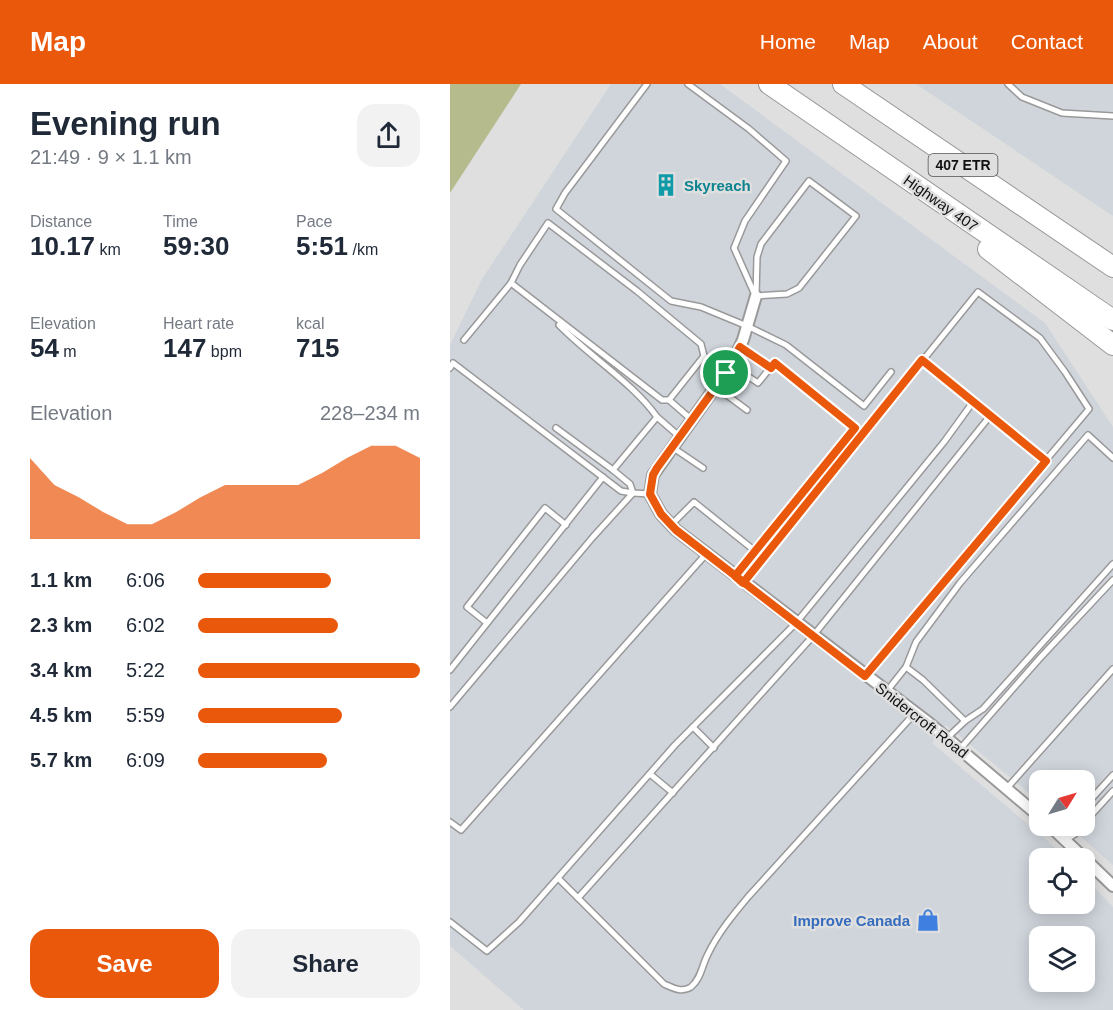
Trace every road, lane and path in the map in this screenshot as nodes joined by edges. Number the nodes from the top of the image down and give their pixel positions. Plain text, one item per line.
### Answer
1 (647, 84) edge
2 (688, 84) edge
3 (769, 84) edge
4 (843, 84) edge
5 (1008, 84) edge
6 (1113, 116) edge
7 (879, 160) junction
8 (1113, 266) edge
9 (511, 283) junction
10 (756, 296) junction
11 (550, 315) junction
12 (1113, 321) edge
13 (747, 326) junction
14 (464, 340) dead end
15 (1113, 345) edge
16 (740, 347) junction
17 (704, 356) junction
18 (922, 360) junction
19 (450, 368) edge
20 (771, 368) junction
21 (728, 369) junction
22 (891, 372) dead end
23 (716, 387) junction
24 (669, 400) junction
25 (974, 402) junction
26 (747, 410) dead end
27 (990, 416) junction
28 (657, 417) junction
29 (692, 420) junction
30 (556, 428) dead end
31 (680, 437) junction
32 (672, 447) junction
33 (1113, 458) edge
34 (1046, 461) junction
35 (703, 468) dead end
36 (613, 470) junction
37 (603, 477) junction
38 (633, 494) junction
39 (650, 494) junction
40 (566, 525) junction
41 (671, 525) junction
42 (755, 551) junction
43 (707, 553) junction
44 (1113, 564) edge
45 (739, 579) junction
46 (1113, 580) edge
47 (487, 623) junction
48 (796, 623) junction
49 (813, 636) junction
50 (906, 667) junction
51 (1113, 669) edge
52 (450, 670) edge
53 (865, 676) junction
54 (887, 692) junction
55 (450, 707) edge
56 (915, 713) junction
57 (965, 721) junction
58 (693, 727) junction
59 (946, 738) junction
60 (714, 748) junction
61 (960, 749) junction
62 (650, 774) junction
63 (1113, 775) edge
64 (1007, 788) junction
65 (1113, 791) edge
66 (673, 793) junction
67 (1095, 795) edge
68 (1029, 807) edge
69 (1095, 811) edge
70 (450, 822) edge
71 (1061, 836) edge
72 (1066, 836) edge
73 (1072, 836) edge
74 (1065, 840) junction
75 (1073, 848) edge
76 (1095, 869) edge
77 (558, 878) junction
78 (1113, 886) edge
79 (578, 898) junction
80 (450, 922) edge

1 - 13 lane
2 - 10 lane
3 - 7 highway, Highway 407 / 407 ETR
4 - 8 highway, 407 ETR
5 - 6 lane
7 - 12 highway, Highway 407 / 407 ETR
7 - 15 highway
9 - 11 lane
9 - 14 lane
9 - 17 lane
10 - 10 lane
10 - 13 street
11 - 24 lane
11 - 28 lane
13 - 16 street
13 - 22 lane
16 - 20 lane
16 - 21 street
17 - 21 lane
17 - 24 lane
18 - 25 lane
18 - 34 lane
18 - 45 lane
19 - 37 lane
20 - 21 lane
20 - 42 lane
21 - 23 street
23 - 26 lane
23 - 29 street
24 - 29 lane
25 - 27 lane
25 - 48 lane
27 - 34 lane
27 - 49 lane
28 - 31 lane
28 - 36 lane
29 - 31 street
30 - 36 lane
31 - 32 street
32 - 35 lane
32 - 39 street
33 - 50 lane
34 - 53 lane
36 - 38 lane
37 - 38 lane
37 - 40 lane
38 - 39 lane
38 - 55 lane
39 - 41 street, Snidercroft Road
40 - 47 lane
40 - 47 lane
41 - 42 lane
41 - 43 street, Snidercroft Road
42 - 45 lane
43 - 45 street, Snidercroft Road
43 - 70 lane
44 - 57 lane
45 - 48 street, Snidercroft Road
46 - 61 lane
47 - 52 lane
48 - 49 street, Snidercroft Road
48 - 58 lane
49 - 53 street, Snidercroft Road
49 - 60 lane
50 - 54 lane
50 - 57 lane
51 - 64 lane
53 - 54 street, Snidercroft Road
54 - 56 street, Snidercroft Road
56 - 59 street, Snidercroft Road
56 - 79 lane
57 - 59 lane
58 - 60 lane
58 - 62 lane
59 - 61 street, Snidercroft Road
60 - 66 lane
61 - 64 street, Snidercroft Road
62 - 66 lane
62 - 77 lane
63 - 67 lane
64 - 68 street, Snidercroft Road
65 - 69 lane
66 - 79 lane
71 - 74 street
72 - 74 lane
73 - 74 lane
74 - 75 street
76 - 78 street
77 - 79 lane
77 - 80 lane

